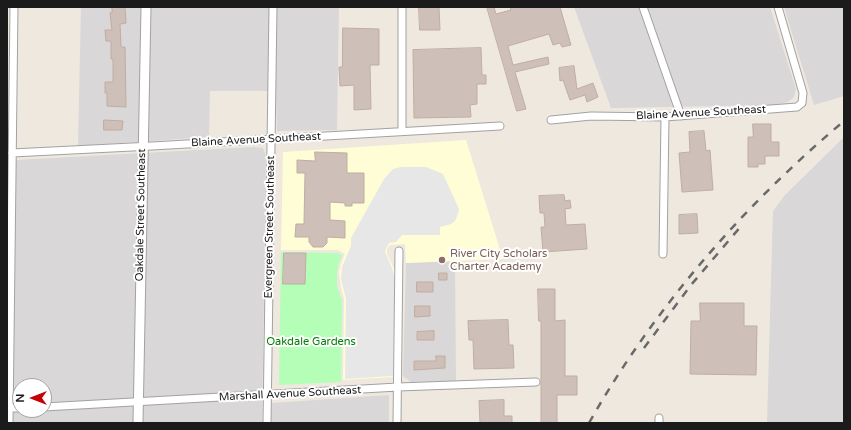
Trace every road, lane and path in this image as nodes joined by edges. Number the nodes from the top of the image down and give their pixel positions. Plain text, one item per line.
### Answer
1 (14, 7) edge
2 (146, 7) edge
3 (273, 7) edge
4 (402, 7) edge
5 (643, 7) edge
6 (778, 7) edge
7 (10, 79) edge
8 (682, 116) junction
9 (665, 117) junction
10 (551, 120) dead end
11 (500, 126) dead end
12 (402, 132) junction
13 (272, 139) junction
14 (142, 147) junction
15 (12, 153) junction
16 (399, 251) dead end
17 (663, 254) dead end
18 (9, 274) edge
19 (536, 382) dead end
20 (398, 387) junction
21 (268, 395) junction
22 (139, 402) junction
23 (52, 406) edge
24 (9, 408) joint
25 (9, 423) edge
26 (138, 423) edge
27 (267, 423) edge
28 (397, 423) edge

1 - 7 street
2 - 14 street, Oakdale Street Southeast
3 - 13 street, Evergreen Street Southeast
4 - 12 street
5 - 8 street
6 - 8 street, Blaine Avenue Southeast
7 - 15 street
8 - 9 street, Blaine Avenue Southeast
9 - 10 street, Blaine Avenue Southeast
9 - 17 street
11 - 12 street, Blaine Avenue Southeast
12 - 13 street, Blaine Avenue Southeast
13 - 14 street, Blaine Avenue Southeast
13 - 21 street, Evergreen Street Southeast
14 - 15 street, Blaine Avenue Southeast
14 - 22 street, Oakdale Street Southeast
15 - 18 street
16 - 20 street
18 - 24 street
19 - 20 street, Marshall Avenue Southeast
20 - 21 street, Marshall Avenue Southeast
20 - 28 street
21 - 22 street, Marshall Avenue Southeast
21 - 27 street, Evergreen Street Southeast
22 - 23 street, Marshall Avenue Southeast
22 - 26 street, Oakdale Street Southeast
24 - 25 street

